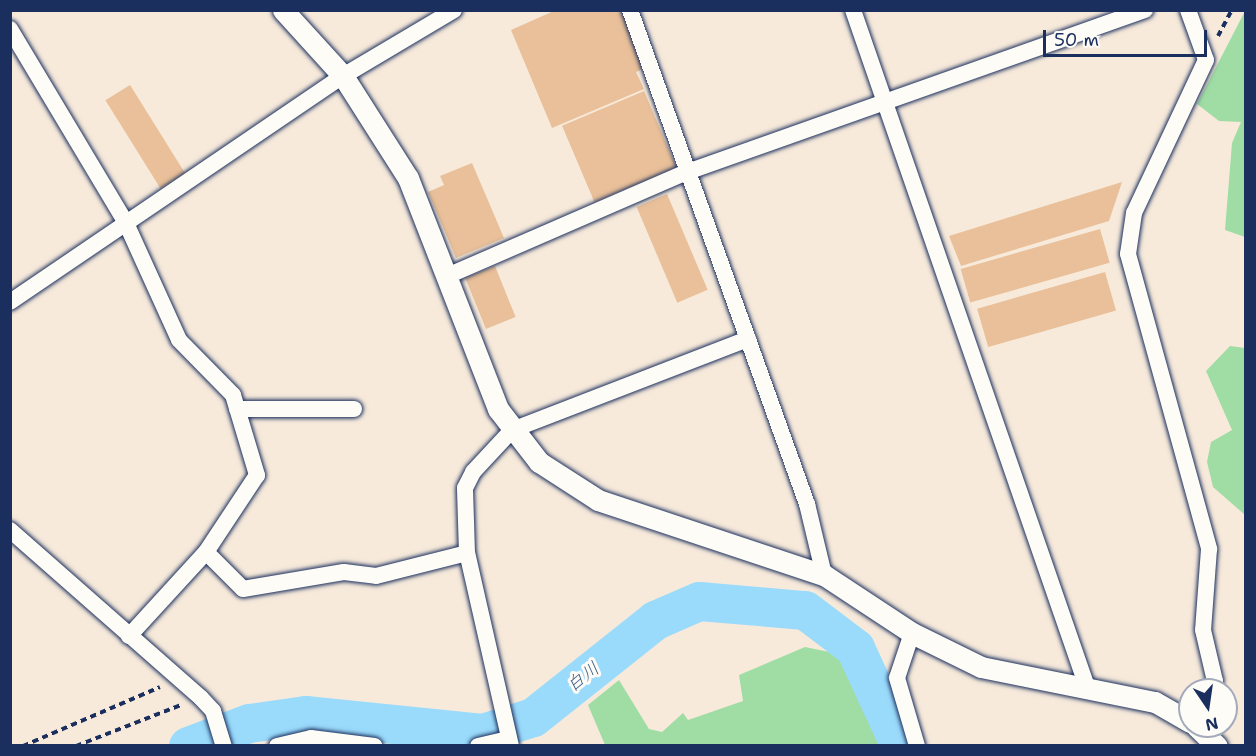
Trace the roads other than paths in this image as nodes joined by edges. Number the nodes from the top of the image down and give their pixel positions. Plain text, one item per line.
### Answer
1 (283, 10) edge
2 (454, 10) edge
3 (630, 10) edge
4 (853, 10) edge
5 (1144, 10) edge
6 (1188, 10) edge
7 (10, 29) edge
8 (343, 76) junction
9 (885, 100) junction
10 (687, 172) junction
11 (126, 223) junction
12 (445, 277) junction
13 (10, 302) edge
14 (748, 339) junction
15 (237, 409) junction
16 (354, 409) dead end
17 (512, 430) junction
18 (10, 530) edge
19 (206, 552) junction
20 (467, 553) junction
21 (824, 575) junction
22 (912, 633) junction
23 (129, 636) junction
24 (1214, 678) edge
25 (1086, 684) junction
26 (1178, 715) edge
27 (510, 742) edge
28 (224, 746) edge
29 (277, 746) edge
30 (375, 746) edge
31 (478, 746) edge
32 (917, 746) edge

1 - 8 street
2 - 8 street
3 - 10 street
4 - 9 street
5 - 9 street
6 - 24 street
7 - 11 street
8 - 11 street
8 - 12 street
9 - 10 street
9 - 25 street
10 - 12 street
10 - 14 street
11 - 13 street
11 - 15 street
12 - 17 street
14 - 17 street
14 - 21 street
15 - 16 street
15 - 19 street
17 - 20 street
17 - 21 street
18 - 23 street
19 - 20 street
19 - 23 street
20 - 27 street
21 - 22 street
22 - 25 street
22 - 32 street
23 - 28 street
25 - 26 street
27 - 31 street
29 - 30 street

